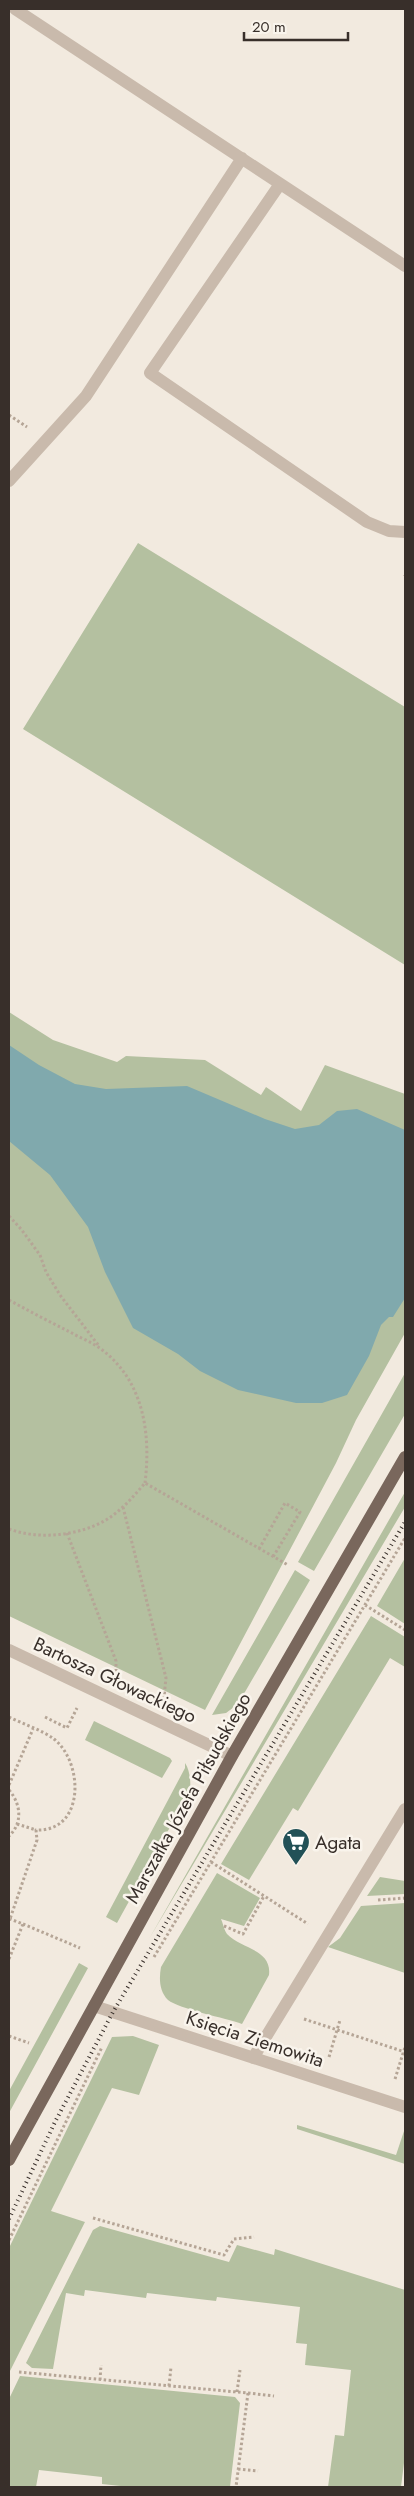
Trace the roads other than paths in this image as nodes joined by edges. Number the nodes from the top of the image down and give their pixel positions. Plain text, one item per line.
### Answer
1 (15, 9) edge
2 (242, 158) junction
3 (280, 184) junction
4 (405, 266) edge
5 (9, 481) edge
6 (405, 532) edge
7 (405, 1457) edge
8 (9, 1650) edge
9 (232, 1756) junction
10 (405, 1809) edge
11 (94, 2006) junction
12 (253, 2058) junction
13 (405, 2107) edge
14 (9, 2160) edge

1 - 2 street
2 - 3 street
2 - 5 street
3 - 4 street
3 - 6 street
7 - 9 main road, Marszałka Józefa Piłsudskiego
8 - 9 street, Bartosza Głowackiego
9 - 11 main road, Marszałka Józefa Piłsudskiego
10 - 12 street
11 - 12 street, Księcia Ziemowita
11 - 14 main road, Marszałka Józefa Piłsudskiego
12 - 13 street, Księcia Ziemowita

